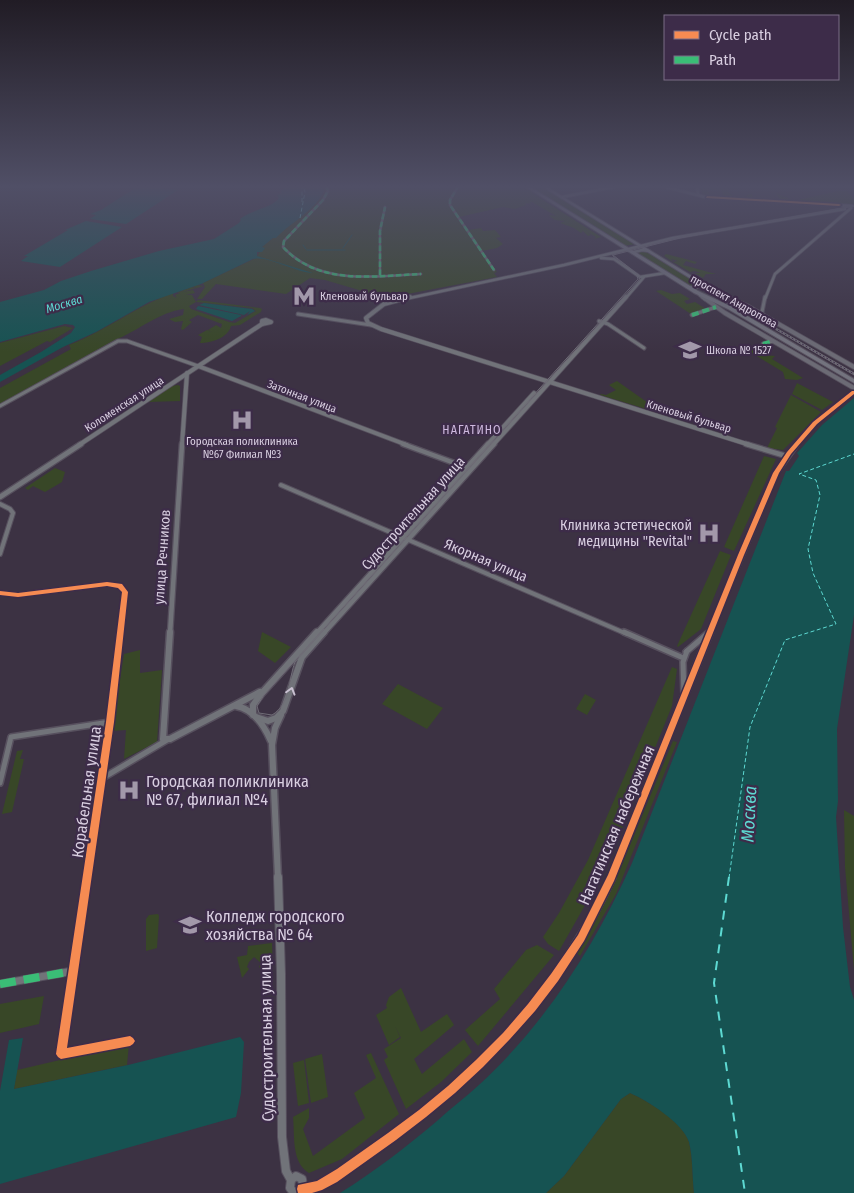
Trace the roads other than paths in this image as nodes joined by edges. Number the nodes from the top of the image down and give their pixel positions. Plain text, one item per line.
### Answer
1 (284, 241) edge
2 (380, 241) edge
3 (474, 241) edge
4 (613, 241) edge
5 (664, 241) edge
6 (810, 241) edge
7 (634, 242) joint
8 (620, 245) junction
9 (642, 246) junction
10 (628, 250) junction
11 (650, 252) junction
12 (610, 254) junction
13 (637, 255) junction
14 (600, 258) junction
15 (614, 260) junction
16 (494, 270) dead end
17 (540, 271) junction
18 (665, 273) junction
19 (422, 274) dead end
20 (380, 276) junction
21 (638, 276) junction
22 (644, 277) junction
23 (699, 282) junction
24 (687, 287) junction
25 (710, 289) junction
26 (700, 295) junction
27 (716, 307) junction
28 (752, 309) junction
29 (759, 312) junction
30 (741, 313) junction
31 (298, 314) dead end
32 (692, 315) dead end
33 (366, 318) junction
34 (734, 318) junction
35 (352, 321) junction
36 (601, 322) junction
37 (264, 324) dead end
38 (372, 326) junction
39 (782, 337) junction
40 (773, 341) junction
41 (763, 344) dead end
42 (644, 348) dead end
43 (198, 366) junction
44 (854, 367) edge
45 (187, 374) junction
46 (854, 377) edge
47 (547, 381) junction
48 (854, 381) edge
49 (171, 384) junction
50 (185, 388) junction
51 (854, 389) edge
52 (0, 406) edge
53 (786, 456) junction
54 (468, 468) junction
55 (281, 485) dead end
56 (0, 497) edge
57 (0, 504) edge
58 (406, 538) junction
59 (0, 554) edge
60 (0, 593) edge
61 (702, 642) junction
62 (682, 659) junction
63 (288, 666) junction
64 (297, 668) junction
65 (682, 682) junction
66 (690, 683) junction
67 (268, 686) junction
68 (684, 699) junction
69 (233, 707) junction
70 (283, 712) junction
71 (254, 716) junction
72 (110, 722) junction
73 (167, 740) junction
74 (272, 744) junction
75 (101, 779) junction
76 (0, 783) edge
77 (74, 970) junction
78 (0, 984) edge
79 (130, 1041) dead end
80 (298, 1192) edge

1 - 20 street
2 - 20 street
3 - 16 street
4 - 8 main road, проспект Андропова
5 - 9 street
6 - 29 street
7 - 8 street
7 - 9 main road, проспект Андропова
8 - 10 main road, проспект Андропова
9 - 10 street
9 - 11 main road, проспект Андропова
10 - 12 street
10 - 13 main road, проспект Андропова
11 - 13 street
11 - 23 main road, проспект Андропова
12 - 14 street
12 - 15 street
12 - 17 street
13 - 18 main road, проспект Андропова
14 - 15 street
14 - 17 street
15 - 21 street
17 - 33 street
18 - 22 street
18 - 24 main road, проспект Андропова
19 - 20 street
21 - 22 street
21 - 36 street, Судостроительная улица
22 - 36 street, Судостроительная улица
23 - 24 street
23 - 25 main road, проспект Андропова
24 - 26 main road, проспект Андропова
25 - 28 main road
25 - 30 main road, проспект Андропова
26 - 27 main road
26 - 30 main road, проспект Андропова
27 - 32 street
27 - 34 main road
28 - 29 main road
28 - 30 main road
29 - 44 main road
30 - 34 main road
30 - 39 main road, проспект Андропова
31 - 35 street, Кленовый бульвар
33 - 35 street
33 - 38 street
34 - 40 main road
35 - 38 street, Кленовый бульвар
36 - 42 street
36 - 47 street, Судостроительная улица
37 - 43 street, Коломенская улица
38 - 47 street, Кленовый бульвар
39 - 46 main road
39 - 48 main road
40 - 41 street
40 - 51 main road
43 - 45 street, Коломенская улица
43 - 52 street, Затонная улица
43 - 54 street, Затонная улица
45 - 49 street, Коломенская улица
45 - 50 street, улица Речников
47 - 53 street, Кленовый бульвар
47 - 54 street, Судостроительная улица
49 - 50 street
49 - 56 street, Коломенская улица
50 - 73 street, улица Речников
51 - 53 street, Нагатинская набережная
53 - 61 street, Нагатинская набережная
54 - 58 street, Судостроительная улица
55 - 58 street, Якорная улица
57 - 59 street
58 - 62 street, Якорная улица
58 - 63 street, Судостроительная улица
58 - 64 street, Судостроительная улица
60 - 72 street, Корабельная улица
61 - 62 street
61 - 66 street, Нагатинская набережная
62 - 65 street
63 - 64 street
63 - 67 street, Судостроительная улица
70 -> 64 street, Судостроительная улица
65 - 66 street
65 - 68 street
66 - 68 street, Нагатинская набережная
67 - 69 street
67 - 71 street
68 - 80 street, Нагатинская набережная
69 - 71 street
69 - 73 street
70 - 71 street
70 - 74 street, Судостроительная улица
71 - 74 street
72 - 75 street, Корабельная улица
72 - 76 street
73 - 75 street
74 - 80 street, Судостроительная улица
75 - 77 street, Корабельная улица
77 - 78 street
77 - 79 street, Корабельная улица

